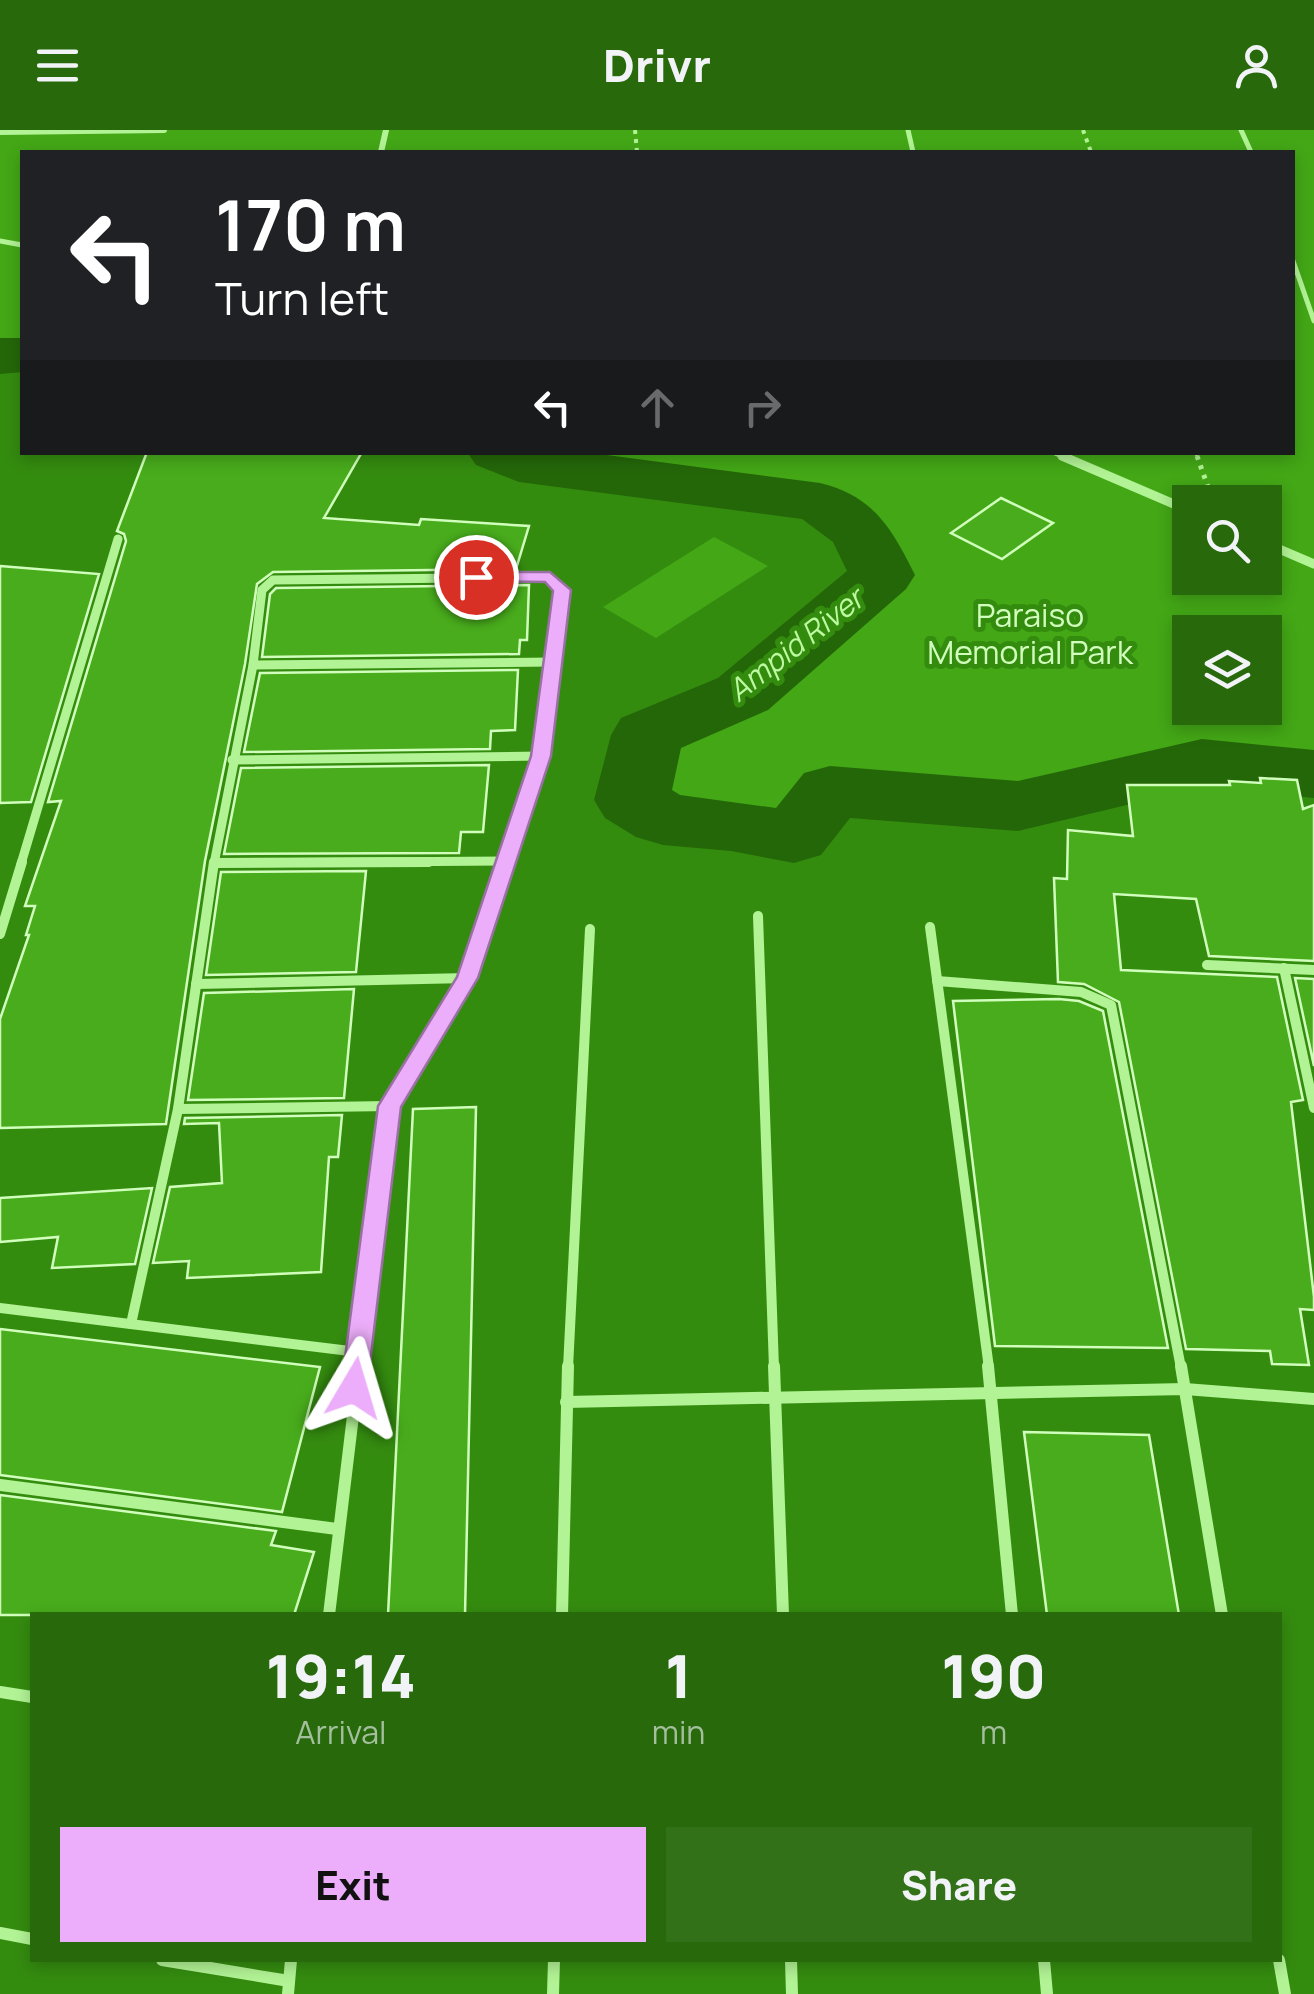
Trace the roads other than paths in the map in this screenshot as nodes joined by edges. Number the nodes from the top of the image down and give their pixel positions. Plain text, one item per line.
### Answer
1 (164, 130) edge
2 (0, 132) edge
3 (1295, 266) edge
4 (1314, 320) edge
5 (1061, 455) edge
6 (1172, 503) edge
7 (118, 539) dead end
8 (1282, 550) edge
9 (1314, 564) edge
10 (553, 662) junction
11 (252, 665) junction
12 (541, 756) junction
13 (232, 760) junction
14 (506, 861) junction
15 (214, 863) junction
16 (758, 916) dead end
17 (930, 927) dead end
18 (590, 929) dead end
19 (0, 934) edge
20 (1206, 966) dead end
21 (1284, 968) junction
22 (1314, 970) edge
23 (468, 978) junction
24 (936, 981) junction
25 (196, 984) junction
26 (1313, 1102) edge
27 (390, 1106) junction
28 (178, 1109) junction
29 (0, 1308) edge
30 (132, 1324) junction
31 (358, 1352) junction
32 (1185, 1388) junction
33 (992, 1393) junction
34 (778, 1397) junction
35 (1314, 1398) edge
36 (566, 1402) junction
37 (0, 1485) edge
38 (337, 1529) junction
39 (329, 1612) edge
40 (562, 1612) edge
41 (783, 1612) edge
42 (1012, 1612) edge
43 (1222, 1612) edge
44 (0, 1692) edge
45 (30, 1696) edge
46 (0, 1933) edge
47 (30, 1938) edge
48 (171, 1962) edge
49 (291, 1962) edge
50 (554, 1962) edge
51 (791, 1962) edge
52 (1044, 1962) edge
53 (1279, 1962) edge
54 (288, 1988) edge
55 (554, 1994) edge
56 (792, 1994) edge
57 (1047, 1994) edge
58 (1285, 1994) edge

1 - 2 street
3 - 4 lane
5 - 6 street
7 - 19 street
8 - 9 street
10 - 11 street
10 - 11 street
10 - 12 street
11 - 13 street
12 - 13 street
12 - 14 street
13 - 15 street
14 - 15 street
14 - 23 street
15 - 25 street
16 - 34 street
17 - 24 street
18 - 36 street
20 - 21 street
21 - 22 street
21 - 26 street
23 - 25 street
23 - 27 street
24 - 32 street
24 - 33 street
25 - 28 street
27 - 28 street
27 - 31 street
28 - 30 street
29 - 30 street
30 - 31 street
31 - 38 street
32 - 33 street
32 - 35 street
32 - 43 street
33 - 34 street
33 - 42 street
34 - 36 street
34 - 41 street
36 - 40 street
37 - 38 street
38 - 39 street
44 - 45 street
46 - 47 street
48 - 54 street
49 - 54 street
50 - 55 street
51 - 56 street
52 - 57 street
53 - 58 street

